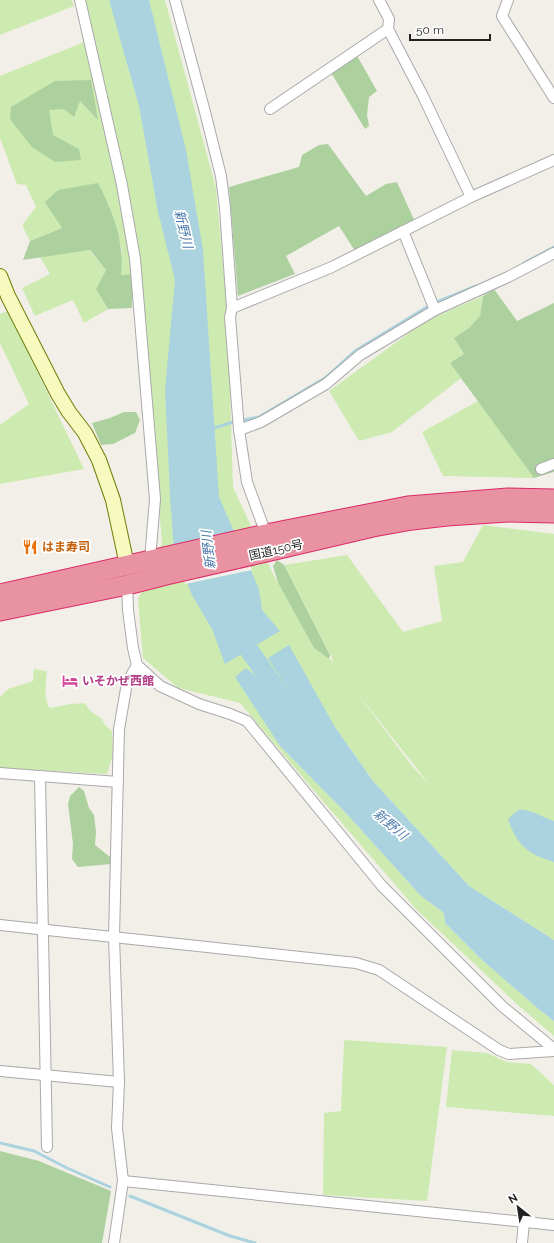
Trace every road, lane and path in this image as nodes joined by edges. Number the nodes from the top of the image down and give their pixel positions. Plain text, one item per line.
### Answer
1 (80, 0) edge
2 (175, 0) edge
3 (378, 0) edge
4 (508, 0) edge
5 (388, 29) junction
6 (554, 98) edge
7 (270, 109) dead end
8 (554, 160) edge
9 (471, 197) junction
10 (403, 231) junction
11 (554, 253) edge
12 (0, 276) edge
13 (232, 308) junction
14 (435, 310) junction
15 (239, 430) junction
16 (554, 464) edge
17 (541, 468) dead end
18 (554, 498) edge
19 (554, 513) edge
20 (262, 541) junction
21 (159, 564) junction
22 (127, 565) junction
23 (127, 585) junction
24 (0, 594) edge
25 (0, 611) edge
26 (137, 665) junction
27 (0, 773) edge
28 (40, 776) junction
29 (118, 782) junction
30 (0, 925) edge
31 (43, 930) junction
32 (114, 937) junction
33 (554, 1050) edge
34 (0, 1071) edge
35 (46, 1075) junction
36 (119, 1082) junction
37 (47, 1147) dead end
38 (123, 1181) junction
39 (524, 1222) junction
40 (554, 1225) edge
41 (114, 1243) edge
42 (522, 1243) edge

1 - 21 street
2 - 13 street
3 - 5 street
4 - 6 street
5 - 7 street
5 - 9 street
8 - 9 street
9 - 10 street
10 - 13 street
10 - 14 street
11 - 14 street
12 - 22 street
13 - 15 street
14 - 15 street
15 - 20 street
16 - 17 street
18 - 20 highway, 国道150号
19 - 20 highway, 国道150号
20 - 21 highway, 国道150号
21 - 22 highway, 国道150号
21 - 23 highway, 国道150号
22 - 23 street
22 - 24 highway, 国道150号
23 - 25 highway, 国道150号
23 - 26 street
26 - 29 street
26 - 33 street
27 - 28 street
28 - 29 street
28 - 31 street
29 - 32 street
30 - 31 street
31 - 32 street
31 - 35 street
32 - 33 street
32 - 36 street
34 - 35 street
35 - 36 street
35 - 37 street
36 - 38 street
38 - 39 street
38 - 41 street
39 - 40 street
39 - 42 street

